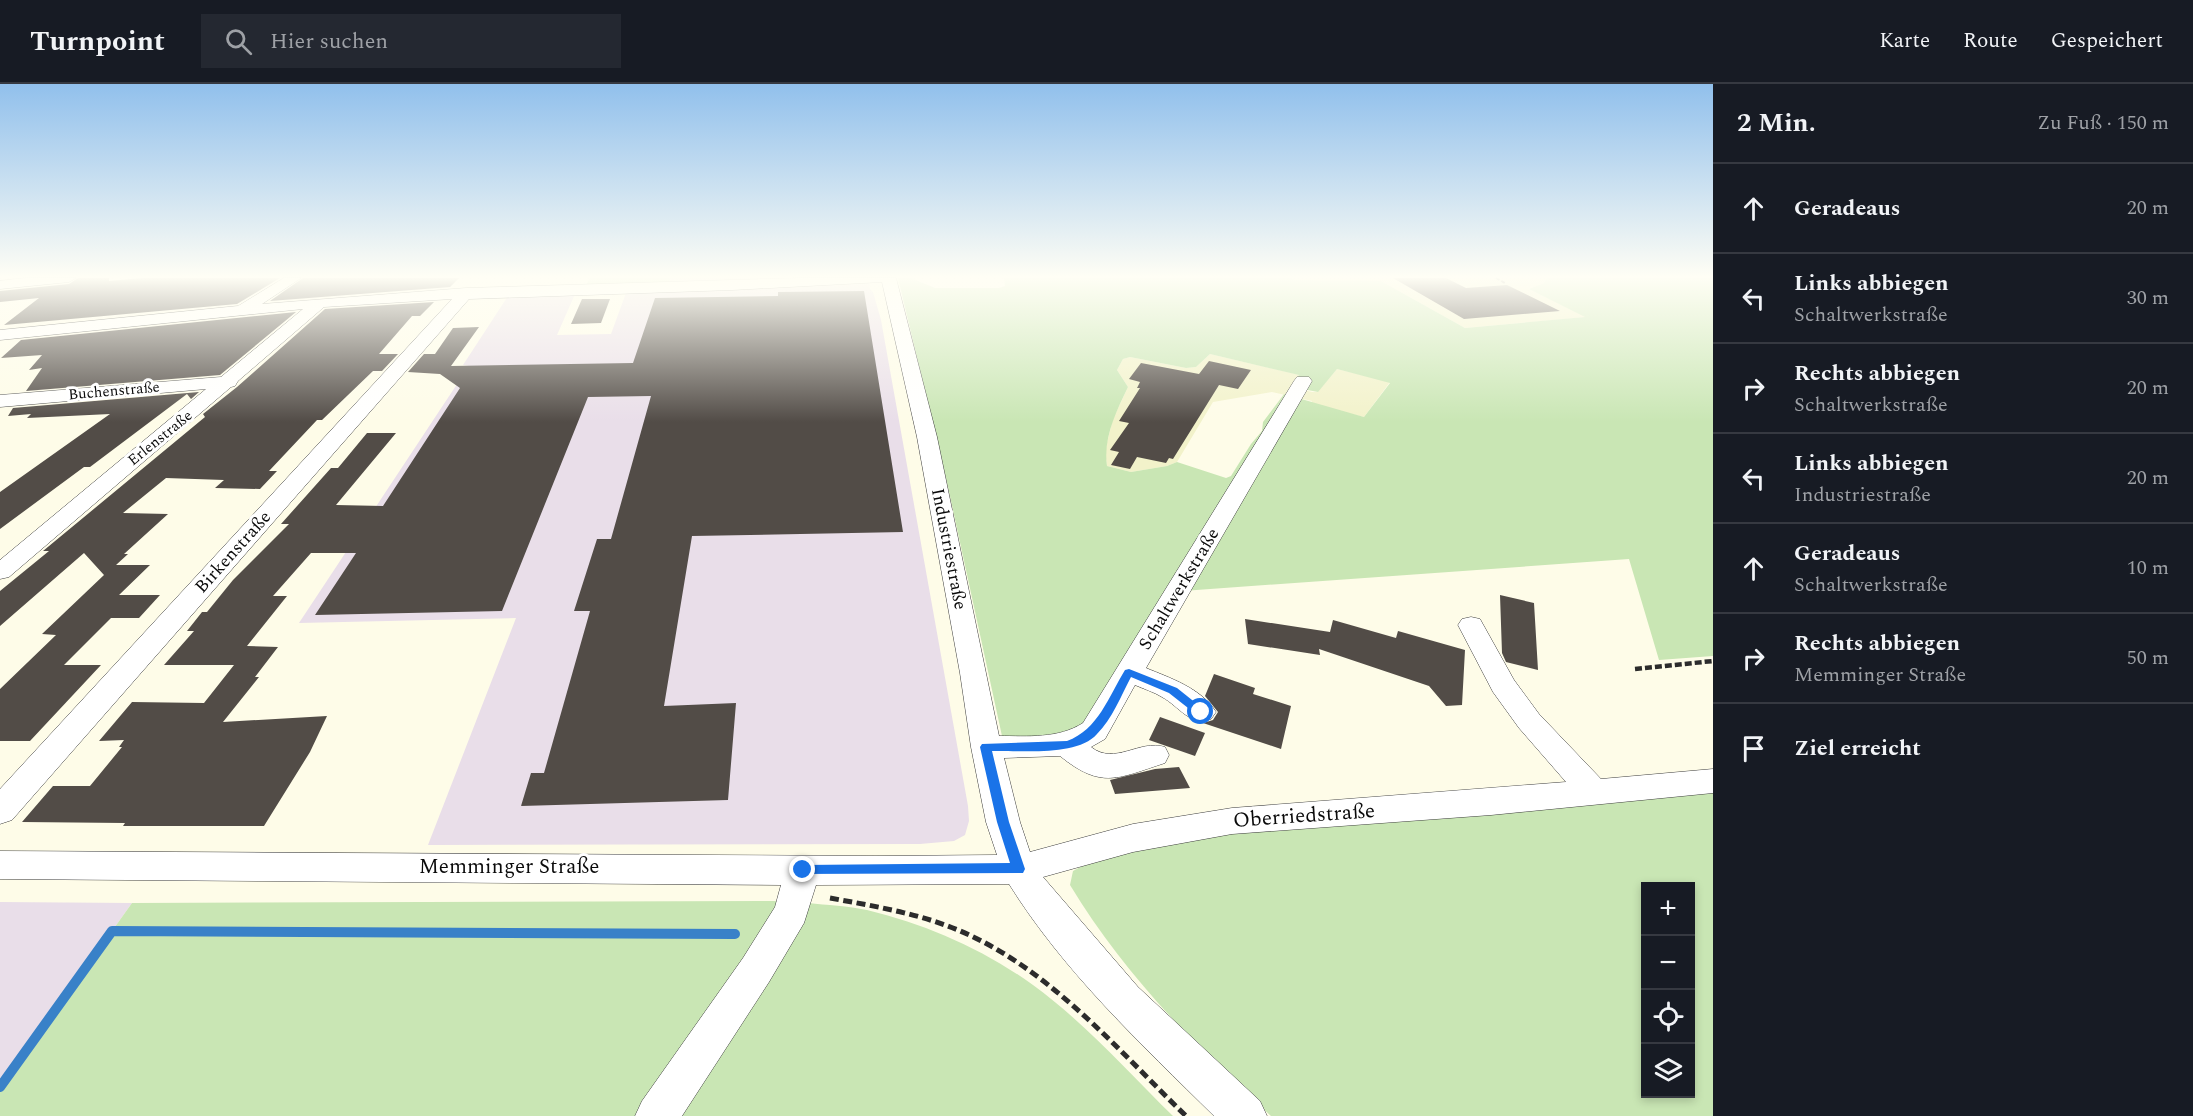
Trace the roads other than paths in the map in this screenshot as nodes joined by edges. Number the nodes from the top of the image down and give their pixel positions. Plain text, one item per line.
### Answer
1 (88, 326) edge
2 (293, 326) edge
3 (426, 326) edge
4 (899, 326) edge
5 (0, 335) edge
6 (1303, 381) dead end
7 (229, 382) junction
8 (0, 401) edge
9 (0, 572) edge
10 (1471, 625) dead end
11 (1129, 672) junction
12 (1201, 712) dead end
13 (1067, 745) junction
14 (986, 747) junction
15 (1154, 755) dead end
16 (1713, 781) edge
17 (1594, 792) junction
18 (0, 811) edge
19 (0, 865) edge
20 (1019, 869) junction
21 (799, 883) junction
22 (657, 1116) edge
23 (1245, 1116) edge

1 - 5 street
2 - 7 street, Erlenstraße
3 - 18 street, Birkenstraße
4 - 14 street, Industriestraße
6 - 11 street, Schaltwerkstraße
7 - 8 street, Buchenstraße
7 - 9 street, Erlenstraße
10 - 17 street
11 - 12 street
11 - 13 street, Schaltwerkstraße
13 - 14 street, Schaltwerkstraße
13 - 15 street
14 - 20 street, Industriestraße
16 - 17 street, Oberriedstraße
17 - 20 street, Oberriedstraße
19 - 21 street, Memminger Straße
20 - 21 street, Memminger Straße
20 - 23 street
21 - 22 street

